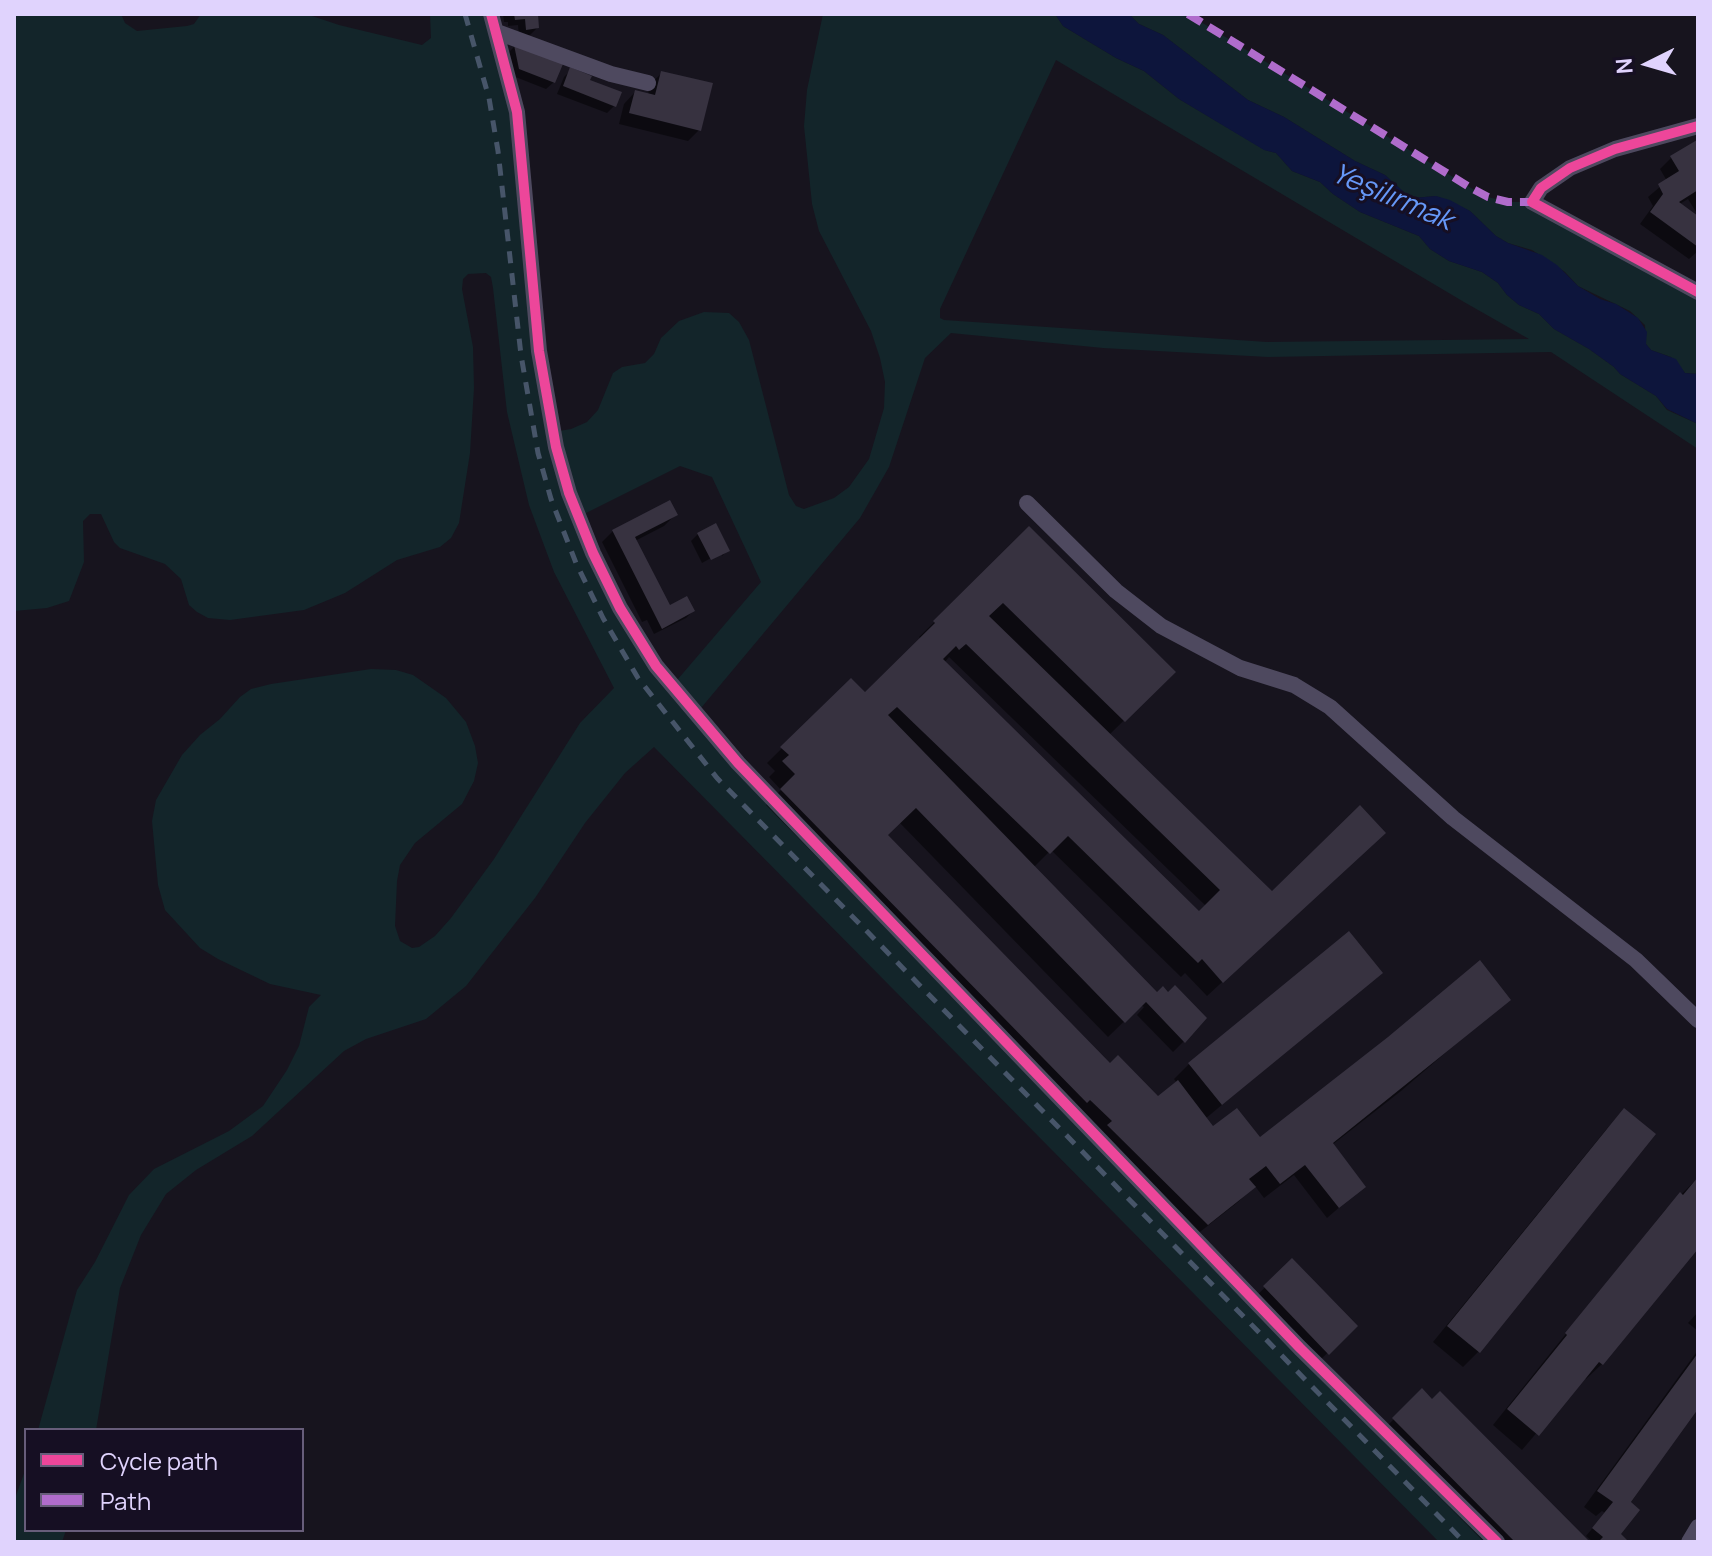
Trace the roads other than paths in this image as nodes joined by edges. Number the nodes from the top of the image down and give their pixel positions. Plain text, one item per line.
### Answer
1 (491, 14) edge
2 (497, 32) junction
3 (648, 83) dead end
4 (1698, 126) edge
5 (1698, 292) edge
6 (1027, 503) dead end
7 (1698, 1020) edge
8 (1698, 1527) edge
9 (1497, 1542) edge
10 (1689, 1542) edge

1 - 2 street
2 - 3 street
2 - 9 street
4 - 5 street
6 - 7 street
8 - 10 street

